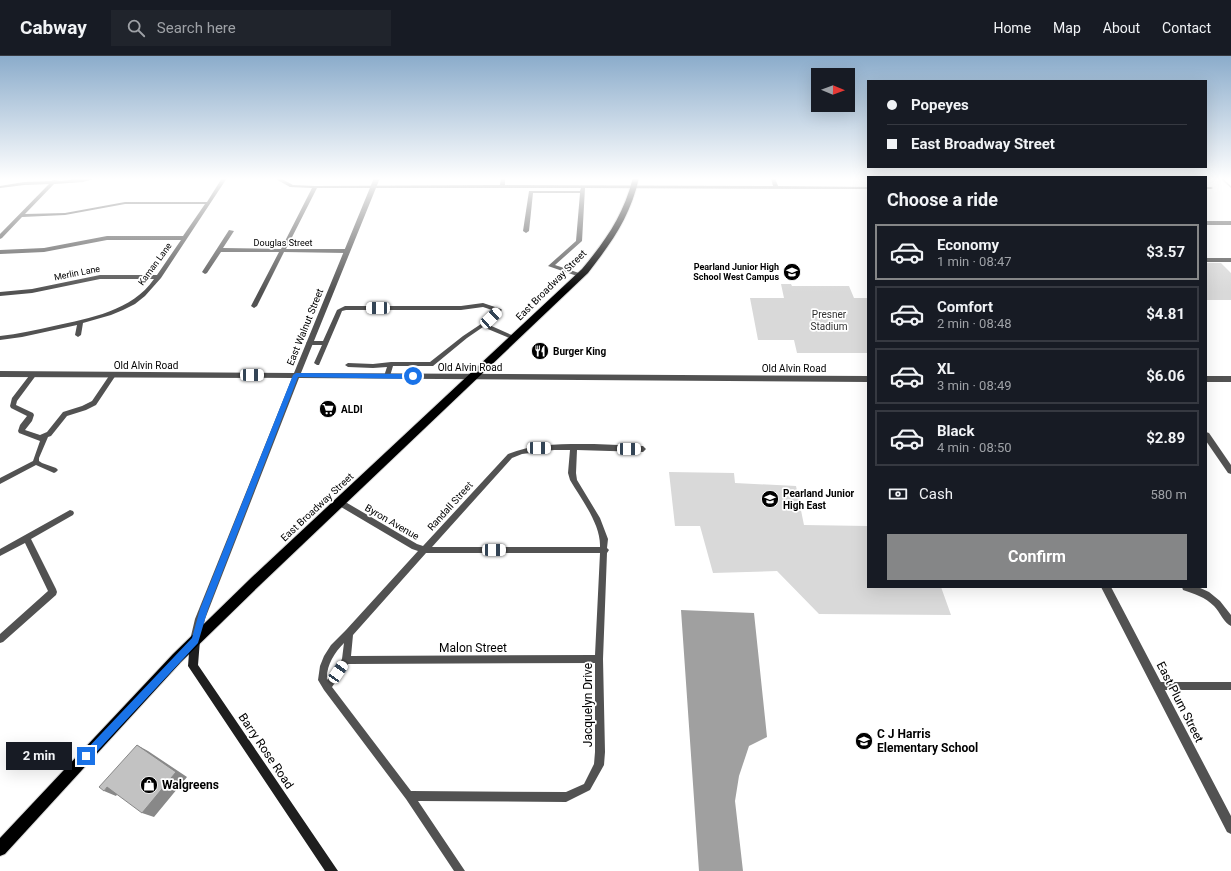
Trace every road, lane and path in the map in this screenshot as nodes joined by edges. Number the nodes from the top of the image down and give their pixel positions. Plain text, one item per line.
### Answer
1 (20, 216) edge
2 (200, 216) edge
3 (299, 216) edge
4 (361, 216) edge
5 (528, 216) edge
6 (581, 216) edge
7 (624, 216) edge
8 (1207, 223) edge
9 (1231, 223) edge
10 (231, 231) dead end
11 (526, 231) dead end
12 (0, 237) edge
13 (186, 238) junction
14 (219, 250) junction
15 (282, 251) junction
16 (347, 251) junction
17 (0, 252) edge
18 (1207, 260) edge
19 (1231, 260) edge
20 (205, 272) dead end
21 (580, 275) junction
22 (159, 277) junction
23 (0, 294) edge
24 (254, 306) dead end
25 (80, 322) junction
26 (483, 325) junction
27 (78, 335) dead end
28 (0, 338) edge
29 (514, 338) junction
30 (309, 343) junction
31 (326, 343) junction
32 (317, 364) dead end
33 (391, 364) junction
34 (348, 365) dead end
35 (0, 374) edge
36 (34, 374) junction
37 (113, 374) junction
38 (296, 375) junction
39 (387, 376) junction
40 (473, 377) junction
41 (867, 379) edge
42 (1207, 379) edge
43 (1231, 379) edge
44 (45, 436) junction
45 (1207, 437) edge
46 (574, 448) junction
47 (643, 449) dead end
48 (36, 462) junction
49 (54, 470) dead end
50 (1231, 471) edge
51 (0, 482) edge
52 (339, 502) junction
53 (70, 513) dead end
54 (26, 538) junction
55 (424, 550) junction
56 (605, 550) junction
57 (0, 553) edge
58 (1107, 588) edge
59 (1190, 588) edge
60 (1231, 622) edge
61 (349, 633) junction
62 (0, 639) edge
63 (195, 640) junction
64 (346, 660) junction
65 (599, 660) junction
66 (1157, 686) junction
67 (1231, 686) edge
68 (327, 687) junction
69 (409, 796) junction
70 (1230, 822) edge
71 (0, 849) edge
72 (332, 871) edge
73 (460, 871) edge

1 - 12 street
2 - 13 street, Kaman Lane
3 - 15 street
4 - 16 street, East Walnut Street
5 - 11 street
6 - 21 street
7 - 21 main road, East Broadway Street
8 - 9 street
10 - 14 street
13 - 17 street
13 - 22 street, Kaman Lane
14 - 15 street, Douglas Street
14 - 20 street
15 - 16 street, Douglas Street
15 - 24 street
16 - 30 street, East Walnut Street
18 - 19 street
21 - 29 main road, East Broadway Street
22 - 23 street, Merlin Lane
22 - 25 street, Kaman Lane
25 - 27 street
25 - 28 street, Kaman Lane
26 - 29 street
26 - 31 street
26 - 33 street
29 - 40 main road, East Broadway Street
30 - 31 street
30 - 38 street, East Walnut Street
31 - 32 street
33 - 34 street
33 - 39 street
35 - 36 street, Old Alvin Road
36 - 37 street, Old Alvin Road
36 - 44 street
37 - 38 street, Old Alvin Road
37 - 44 street
38 - 39 street, Old Alvin Road
38 - 63 street, East Walnut Street
39 - 40 street, Old Alvin Road
40 - 41 street, Old Alvin Road
40 - 52 main road, East Broadway Street
42 - 43 street
44 - 48 street
45 - 50 street
46 - 47 street
46 - 55 street, Randall Street
46 - 56 street, Jacquelyn Drive
48 - 49 street
48 - 51 street
52 - 55 street, Byron Avenue
52 - 63 main road, East Broadway Street
53 - 54 street
54 - 57 street
54 - 62 street
55 - 56 street, Byron Avenue
55 - 61 street, Randall Street
56 - 65 street, Jacquelyn Drive
58 - 66 street, East Plum Street
59 - 60 street
61 - 64 street
61 - 68 street, Randall Street
63 - 71 main road, East Broadway Street
63 - 72 main road, Barry Rose Road
64 - 65 street, Malon Street
64 - 68 street
65 - 69 street, Jacquelyn Drive
66 - 67 street
66 - 70 street, East Plum Street
68 - 69 street, Randall Street
69 - 73 street, Randall Street

